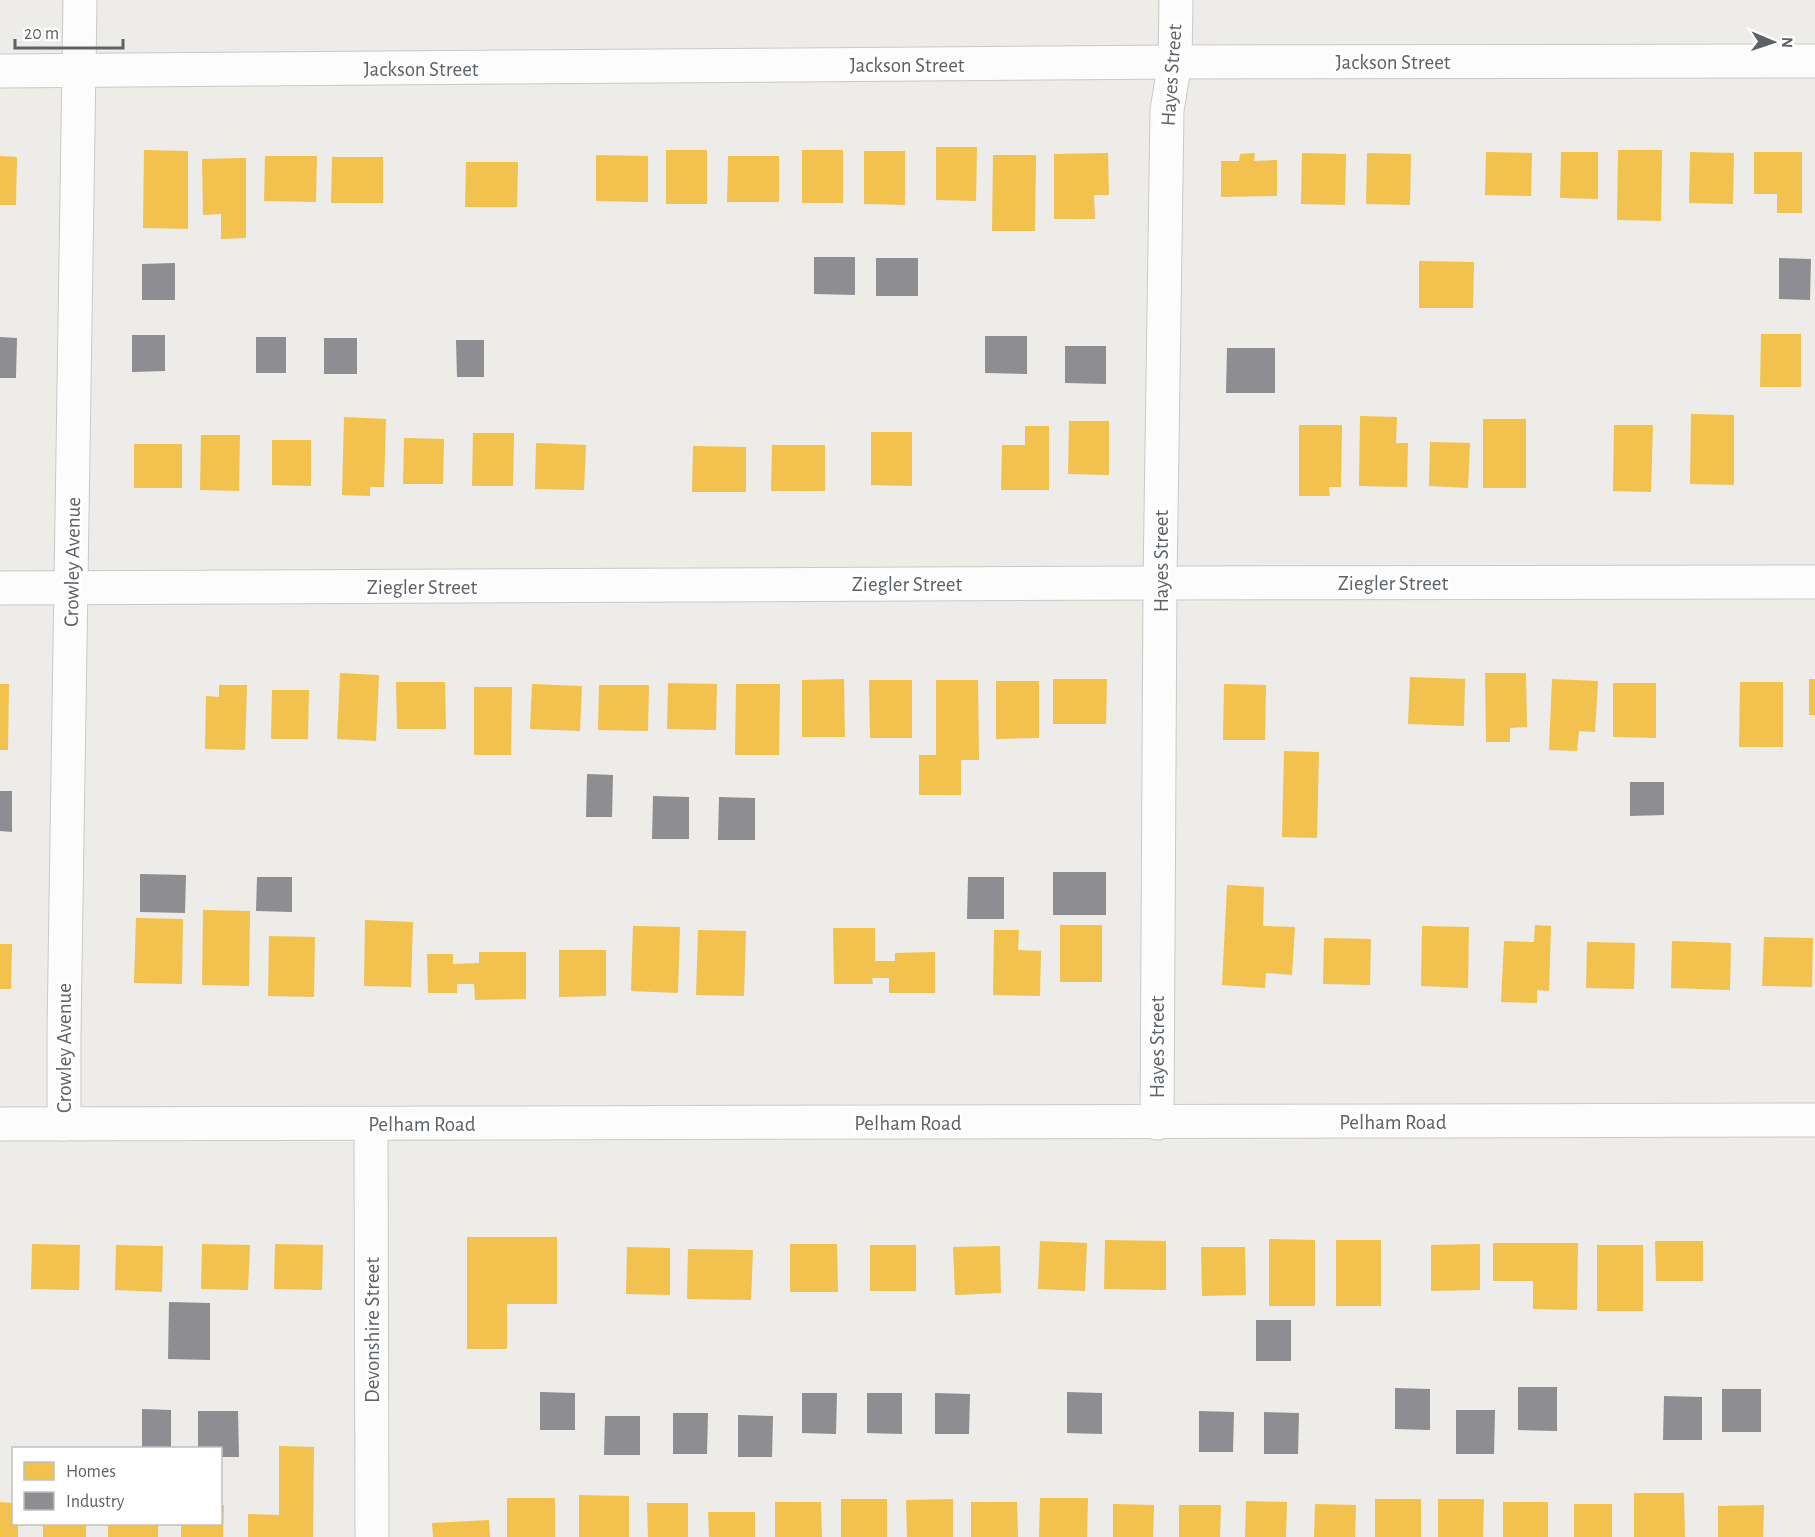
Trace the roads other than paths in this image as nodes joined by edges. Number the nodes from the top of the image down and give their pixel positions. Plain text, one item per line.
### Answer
1 (80, 0) edge
2 (1176, 0) edge
3 (1815, 61) edge
4 (1175, 62) junction
5 (0, 71) edge
6 (79, 72) junction
7 (1815, 582) edge
8 (1160, 583) junction
9 (0, 588) edge
10 (71, 588) junction
11 (1815, 1120) edge
12 (1157, 1123) junction
13 (0, 1124) edge
14 (64, 1124) junction
15 (371, 1124) junction
16 (372, 1537) edge

1 - 6 street, Crowley Avenue
2 - 4 street, Hayes Street
3 - 4 street, Jackson Street
4 - 6 street, Jackson Street
4 - 8 street, Hayes Street
5 - 6 street, Jackson Street
6 - 10 street, Crowley Avenue
7 - 8 street, Ziegler Street
8 - 10 street, Ziegler Street
8 - 12 street, Hayes Street
9 - 10 street, Ziegler Street
10 - 14 street, Crowley Avenue
11 - 12 street, Pelham Road
12 - 15 street, Pelham Road
13 - 14 street, Pelham Road
14 - 15 street, Pelham Road
15 - 16 street, Devonshire Street

